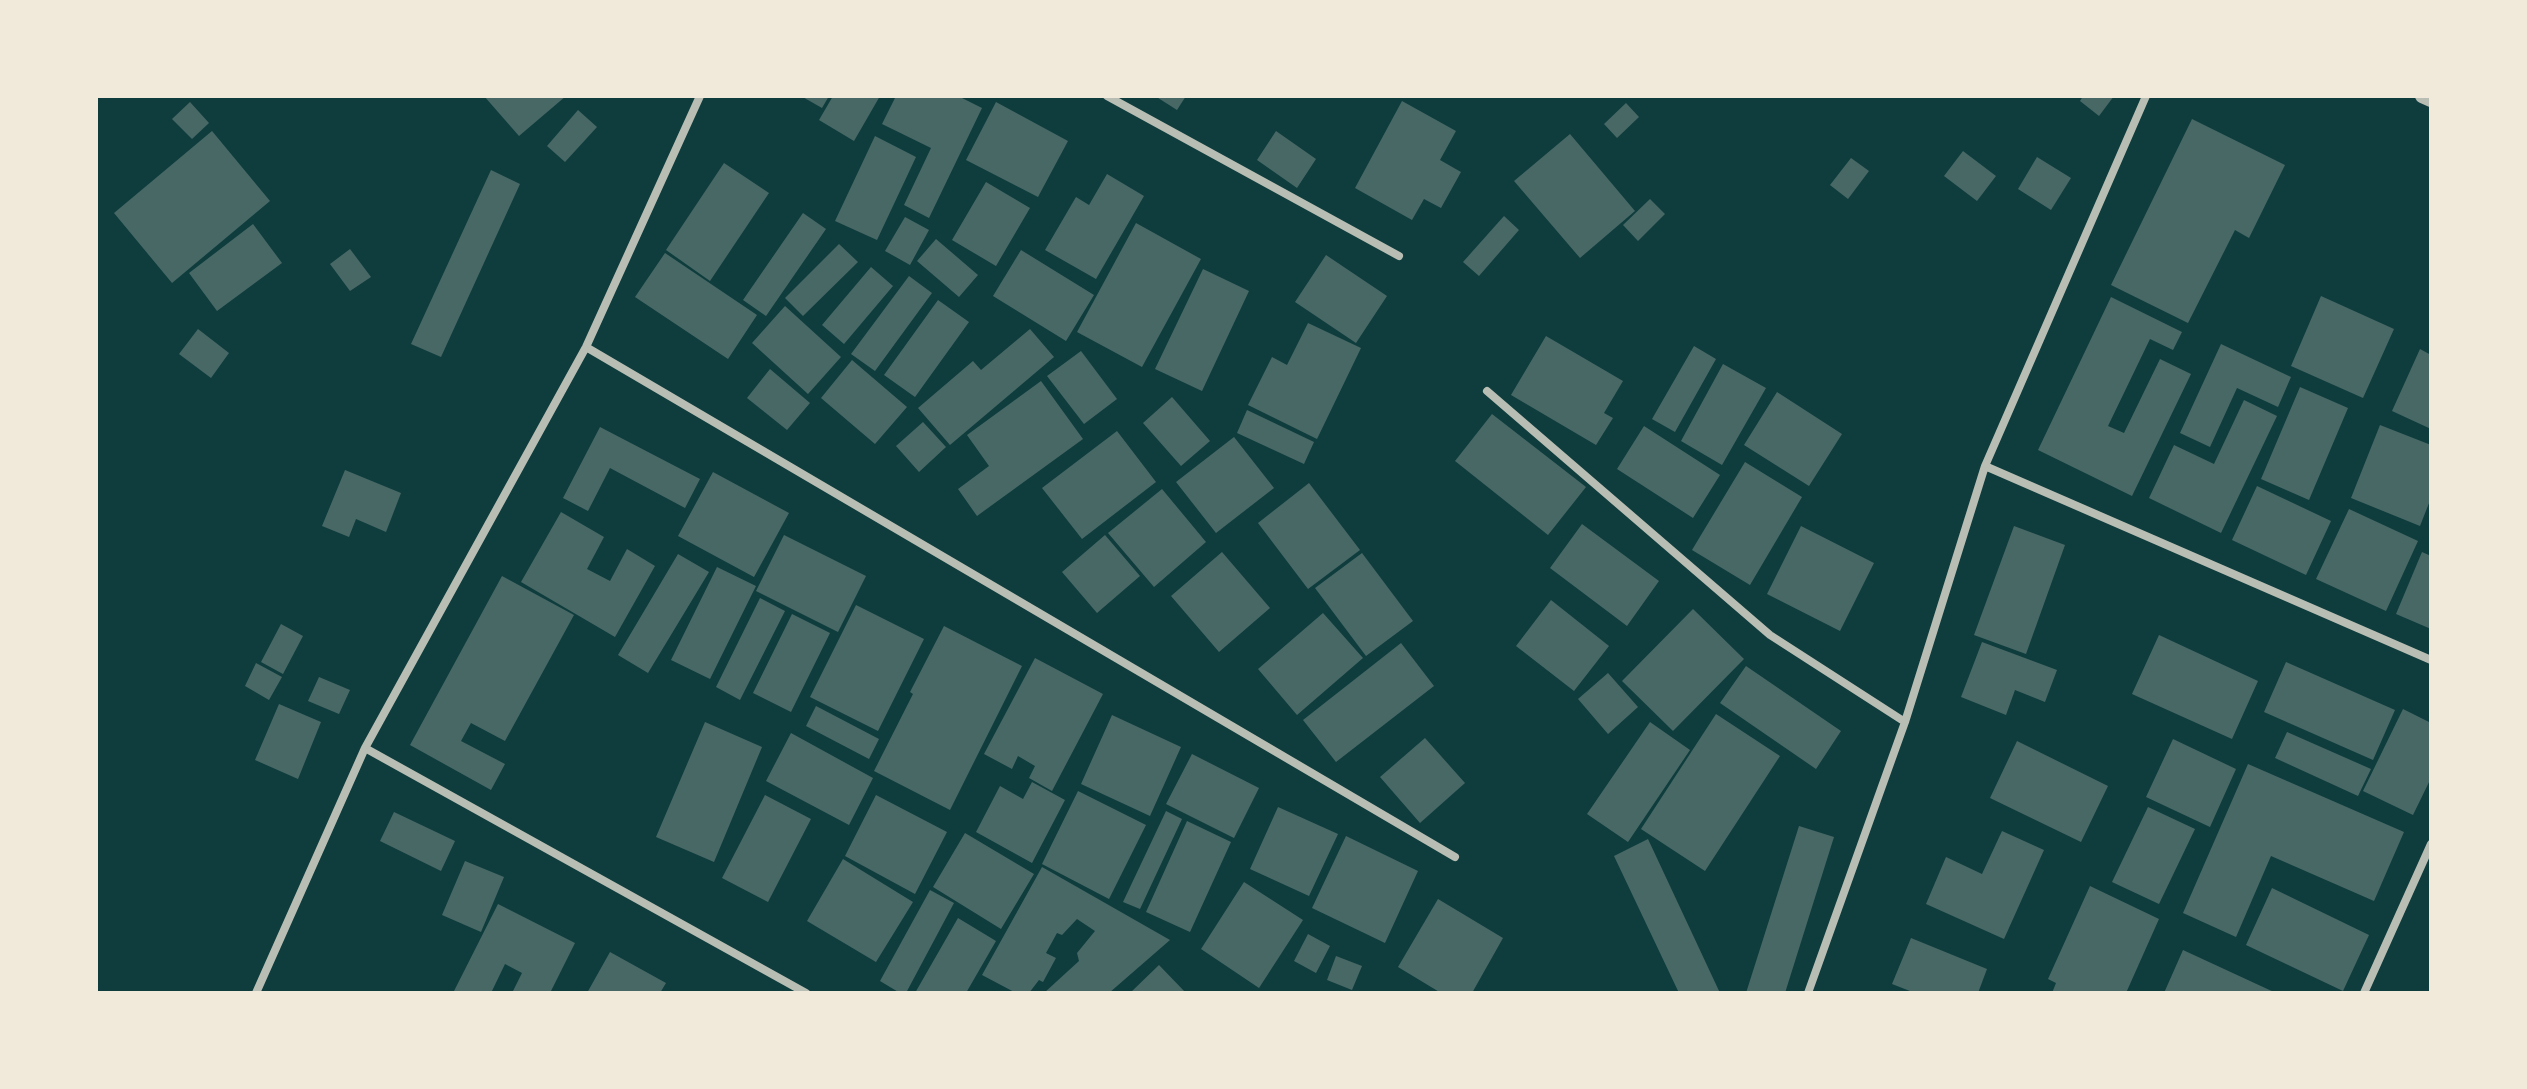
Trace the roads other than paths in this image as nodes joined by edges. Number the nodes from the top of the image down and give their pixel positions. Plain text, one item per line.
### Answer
1 (700, 96) edge
2 (1107, 96) edge
3 (2146, 96) edge
4 (2422, 96) edge
5 (2431, 100) edge
6 (1399, 256) dead end
7 (586, 347) junction
8 (1487, 391) dead end
9 (1985, 466) junction
10 (2431, 660) edge
11 (1905, 722) junction
12 (365, 748) junction
13 (2431, 844) edge
14 (1455, 857) dead end
15 (256, 993) edge
16 (806, 993) edge
17 (1808, 993) edge
18 (2364, 993) edge

1 - 7 street
2 - 6 street
3 - 9 street
4 - 5 street
7 - 12 street
7 - 14 street
8 - 11 street
9 - 10 street
9 - 11 street
11 - 17 street
12 - 15 street
12 - 16 street
13 - 18 street

